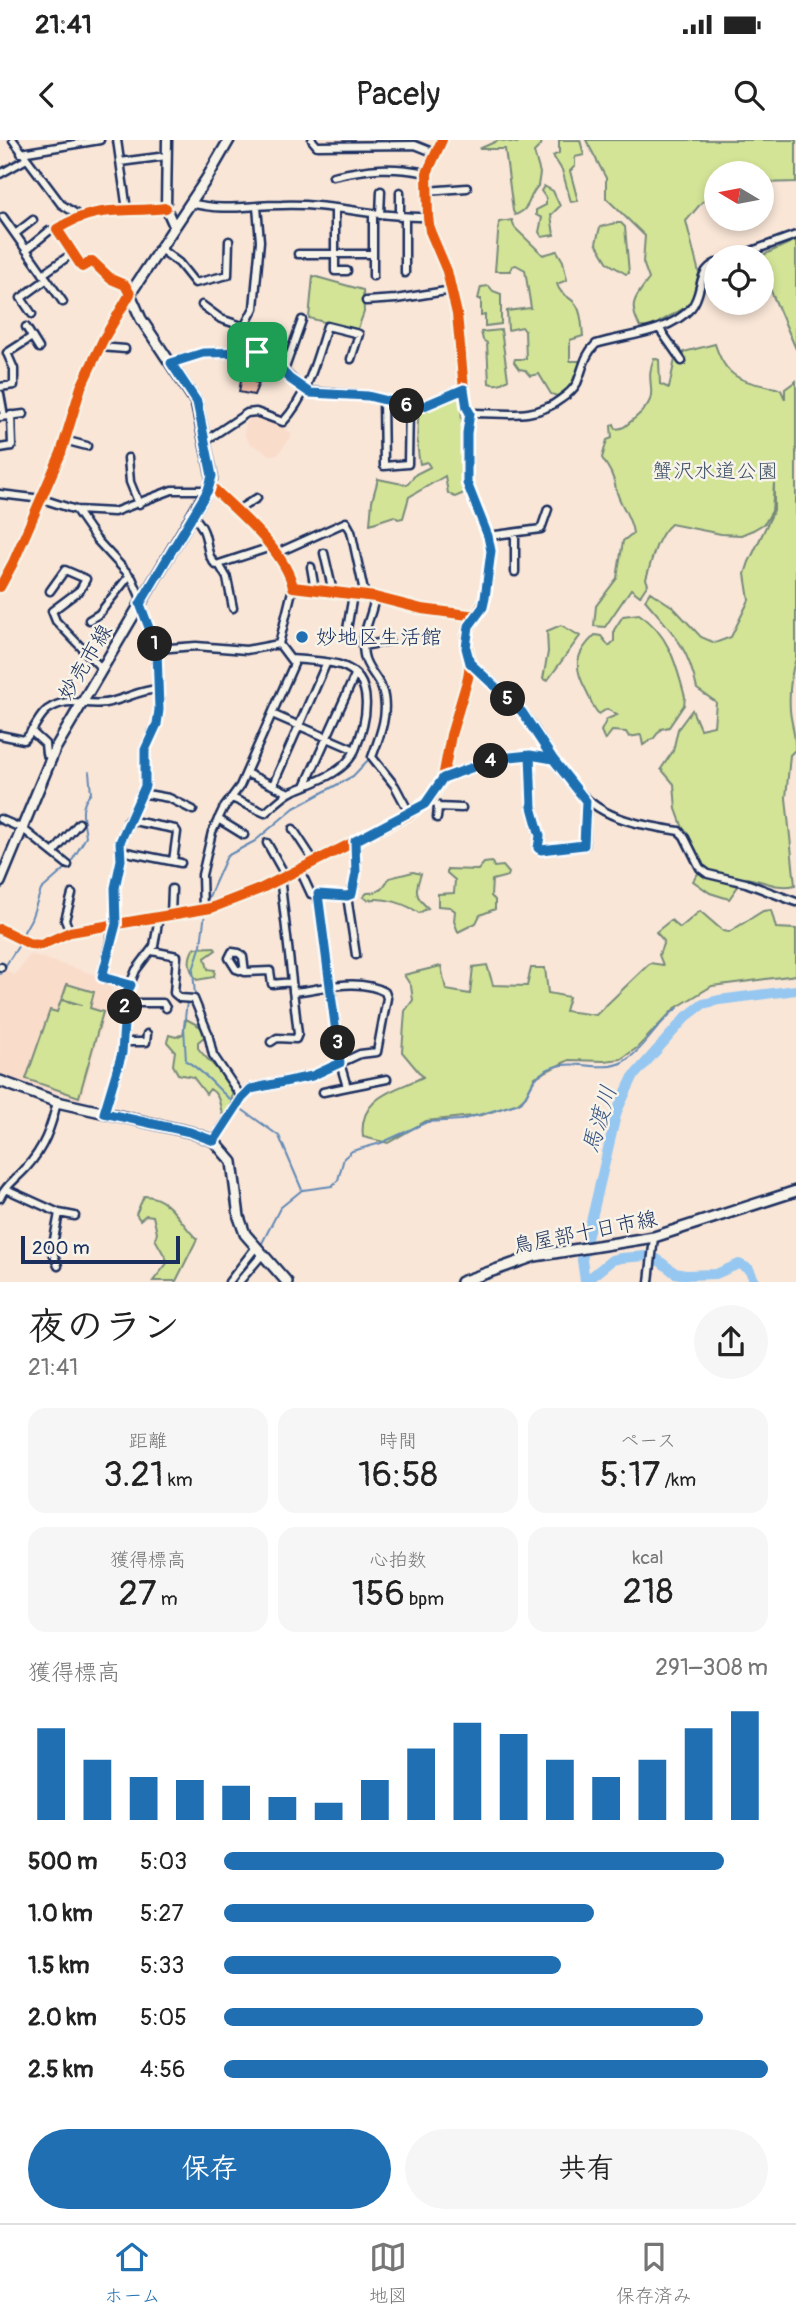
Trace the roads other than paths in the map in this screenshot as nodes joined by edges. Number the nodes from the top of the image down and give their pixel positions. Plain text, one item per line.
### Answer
1 (13, 140) edge
2 (100, 140) edge
3 (117, 140) edge
4 (167, 140) edge
5 (229, 140) edge
6 (312, 140) edge
7 (442, 140) edge
8 (21, 153) junction
9 (435, 153) junction
10 (167, 156) junction
11 (25, 160) junction
12 (120, 162) junction
13 (427, 173) junction
14 (0, 174) edge
15 (332, 176) dead end
16 (467, 188) dead end
17 (381, 191) dead end
18 (426, 191) junction
19 (400, 192) dead end
20 (190, 203) junction
21 (257, 207) junction
22 (166, 208) junction
23 (335, 209) junction
24 (127, 210) junction
25 (78, 215) junction
26 (376, 215) junction
27 (3, 217) dead end
28 (402, 217) junction
29 (428, 217) junction
30 (33, 220) dead end
31 (174, 226) junction
32 (49, 231) dead end
33 (15, 233) junction
34 (796, 235) edge
35 (229, 241) dead end
36 (768, 245) edge
37 (159, 248) junction
38 (26, 250) junction
39 (73, 253) junction
40 (298, 254) dead end
41 (335, 254) junction
42 (373, 254) junction
43 (347, 271) dead end
44 (704, 272) edge
45 (405, 273) dead end
46 (45, 276) junction
47 (373, 276) dead end
48 (452, 290) junction
49 (130, 294) junction
50 (366, 301) dead end
51 (63, 302) dead end
52 (202, 305) dead end
53 (32, 314) dead end
54 (302, 320) dead end
55 (26, 327) dead end
56 (245, 327) junction
57 (659, 328) junction
58 (32, 337) junction
59 (100, 347) junction
60 (38, 348) dead end
61 (125, 349) dead end
62 (242, 353) junction
63 (351, 359) dead end
64 (682, 361) dead end
65 (171, 363) junction
66 (284, 371) junction
67 (0, 387) edge
68 (464, 389) junction
69 (304, 391) junction
70 (0, 394) edge
71 (383, 400) junction
72 (409, 406) junction
73 (470, 413) junction
74 (24, 414) dead end
75 (5, 416) edge
76 (64, 440) junction
77 (205, 441) junction
78 (87, 446) dead end
79 (0, 448) edge
80 (128, 458) dead end
81 (209, 488) junction
82 (0, 494) edge
83 (257, 498) dead end
84 (42, 499) junction
85 (139, 505) junction
86 (548, 509) dead end
87 (76, 510) junction
88 (236, 512) junction
89 (192, 516) junction
90 (515, 534) junction
91 (488, 536) junction
92 (274, 550) junction
93 (324, 554) dead end
94 (220, 566) junction
95 (311, 567) dead end
96 (515, 572) dead end
97 (129, 576) junction
98 (0, 587) edge
99 (293, 587) junction
100 (316, 590) junction
101 (50, 591) dead end
102 (333, 592) junction
103 (353, 595) junction
104 (365, 596) junction
105 (375, 597) junction
106 (141, 603) junction
107 (233, 608) dead end
108 (475, 616) junction
109 (89, 621) dead end
110 (346, 635) dead end
111 (388, 641) dead end
112 (279, 644) junction
113 (363, 646) junction
114 (157, 649) junction
115 (291, 659) junction
116 (470, 663) junction
117 (326, 664) junction
118 (102, 669) junction
119 (355, 675) junction
120 (158, 689) junction
121 (82, 701) junction
122 (272, 714) junction
123 (299, 726) junction
124 (32, 731) junction
125 (0, 734) edge
126 (326, 738) junction
127 (355, 750) junction
128 (530, 755) junction
129 (51, 757) junction
130 (372, 757) junction
131 (553, 759) junction
132 (246, 773) junction
133 (443, 778) junction
134 (273, 786) junction
135 (305, 788) junction
136 (141, 793) junction
137 (289, 793) junction
138 (432, 797) junction
139 (232, 798) junction
140 (586, 801) junction
141 (438, 807) junction
142 (462, 808) dead end
143 (192, 810) dead end
144 (410, 814) junction
145 (437, 818) dead end
146 (218, 819) junction
147 (0, 820) edge
148 (128, 820) junction
149 (79, 823) dead end
150 (23, 829) junction
151 (293, 829) dead end
152 (244, 835) dead end
153 (355, 841) junction
154 (267, 843) dead end
155 (121, 851) junction
156 (53, 853) junction
157 (173, 861) junction
158 (314, 861) junction
159 (181, 863) dead end
160 (68, 865) dead end
161 (299, 868) junction
162 (285, 875) junction
163 (277, 879) junction
164 (0, 882) edge
165 (172, 888) dead end
166 (72, 894) dead end
167 (318, 894) junction
168 (347, 896) junction
169 (796, 902) edge
170 (203, 910) junction
171 (171, 915) junction
172 (159, 917) junction
173 (115, 925) junction
174 (0, 929) edge
175 (70, 932) junction
176 (152, 951) junction
177 (356, 956) dead end
178 (245, 972) dead end
179 (292, 982) junction
180 (131, 985) junction
181 (330, 988) junction
182 (293, 992) junction
183 (125, 1003) junction
184 (166, 1008) dead end
185 (147, 1034) dead end
186 (123, 1042) junction
187 (271, 1042) dead end
188 (340, 1063) junction
189 (387, 1079) dead end
190 (0, 1082) edge
191 (347, 1087) junction
192 (323, 1092) dead end
193 (242, 1098) junction
194 (57, 1102) junction
195 (104, 1113) junction
196 (214, 1141) junction
197 (6, 1189) junction
198 (796, 1191) edge
199 (0, 1198) edge
200 (59, 1213) junction
201 (75, 1216) dead end
202 (654, 1237) junction
203 (259, 1251) junction
204 (58, 1266) dead end
205 (229, 1282) edge
206 (239, 1282) edge
207 (287, 1282) edge
208 (461, 1282) edge
209 (649, 1282) edge

1 - 8 street
2 - 8 street
3 - 12 street
4 - 10 street
5 - 20 main road
6 - 9 street
7 - 9 street
8 - 11 street
9 - 13 street
10 - 12 street
10 - 22 street
11 - 14 street
11 - 25 street
12 - 24 street
13 - 15 street
13 - 18 street
16 - 18 street
17 - 26 street
18 - 29 street
19 - 28 street
20 - 21 street
20 - 31 main road
21 - 23 street
21 - 56 street
22 - 24 street
22 - 31 street
23 - 26 street
23 - 41 street
24 - 25 street
25 - 39 street
26 - 28 street
26 - 42 street
27 - 33 street
28 - 29 street
28 - 45 street
29 - 48 street
30 - 33 street
31 - 37 main road
32 - 38 street
33 - 38 street
34 - 36 street
35 - 37 street
37 - 49 main road
38 - 46 street
39 - 46 street
39 - 49 street
40 - 41 street
41 - 42 street
41 - 43 street
42 - 47 street
44 - 57 street
46 - 51 street
46 - 53 street
48 - 50 street
48 - 68 street
49 - 59 street
49 - 65 main road
52 - 56 street
54 - 66 street
55 - 58 street
56 - 62 street
57 - 64 street
57 - 73 street
58 - 60 street
58 - 67 street
59 - 61 street
59 - 76 street
62 - 65 street
62 - 66 street
63 - 69 street
65 - 77 main road
66 - 69 street
68 - 72 street
68 - 73 street
69 - 71 street
69 - 77 street
70 - 75 street
71 - 72 street
71 - 72 street
73 - 91 street
74 - 75 street
75 - 79 street
76 - 78 street
76 - 84 street
77 - 81 main road
80 - 85 street
81 - 85 street
81 - 88 street
81 - 89 main road, 妙売市線
82 - 84 street
83 - 88 street
84 - 87 street
84 - 98 street
85 - 87 street
86 - 90 street
87 - 97 street
88 - 92 street
89 - 94 street
89 - 106 main road, 妙売市線
90 - 91 street
90 - 96 street
91 - 108 street
92 - 94 street
92 - 99 street
92 - 104 street
93 - 102 street
94 - 107 street
95 - 100 street
97 - 106 street
97 - 109 street
99 - 100 street
99 - 112 street
100 - 102 street
101 - 118 street
102 - 103 street
103 - 104 street
103 - 110 street
104 - 105 street
105 - 108 street
105 - 113 street
106 - 114 street
106 - 118 main road, 妙売市線
108 - 116 street
111 - 113 street
112 - 114 street
112 - 115 street
113 - 130 street
114 - 120 street
115 - 117 street
115 - 122 street
116 - 131 street
116 - 133 street
117 - 119 street
117 - 123 street
118 - 121 main road, 妙売市線
119 - 126 street
119 - 127 street
120 - 121 street
120 - 136 street
121 - 124 street
121 - 129 main road, 妙売市線
122 - 123 street
122 - 132 street
123 - 126 street
123 - 134 street
124 - 125 street
124 - 129 street
126 - 127 street
126 - 135 street
127 - 130 street
127 - 135 street
128 - 131 street
128 - 133 street
128 - 140 street
129 - 150 main road, 妙売市線
130 - 144 street
131 - 140 street
132 - 134 street
132 - 139 street
133 - 138 street
134 - 137 street
135 - 137 street
136 - 143 street
136 - 148 street
137 - 139 street
138 - 141 street
138 - 144 street
139 - 146 street
140 - 169 street
141 - 142 street
141 - 145 street
144 - 153 street
146 - 152 street
146 - 170 street
147 - 150 street
148 - 155 street
148 - 157 street
149 - 156 street
150 - 156 street
150 - 164 main road, 妙売市線
151 - 158 street
153 - 158 street
153 - 168 street
154 - 162 street
155 - 157 street
155 - 173 street
156 - 160 street
157 - 159 street
158 - 161 street
161 - 162 street
161 - 167 street
162 - 163 street
163 - 170 street
163 - 179 street
165 - 171 street
166 - 175 street
167 - 168 street
167 - 181 street
168 - 177 street
170 - 171 street
171 - 172 street
172 - 173 street
172 - 176 street
173 - 175 street
173 - 180 street
174 - 175 street
176 - 180 street
176 - 193 street
178 - 179 street
179 - 182 street
180 - 183 street
181 - 182 street
181 - 188 street
181 - 188 street
182 - 187 street
183 - 184 street
183 - 186 street
185 - 186 street
186 - 195 street
188 - 191 street
188 - 193 street
189 - 191 street
190 - 194 main road
191 - 192 street
193 - 196 street
194 - 195 main road
194 - 197 street
195 - 196 main road
196 - 203 main road
197 - 199 street
197 - 200 street
198 - 202 main road, 鳥屋部十日市線
200 - 201 street
200 - 204 street
202 - 208 main road, 鳥屋部十日市線
202 - 209 street
203 - 205 street
203 - 206 street
203 - 207 main road

